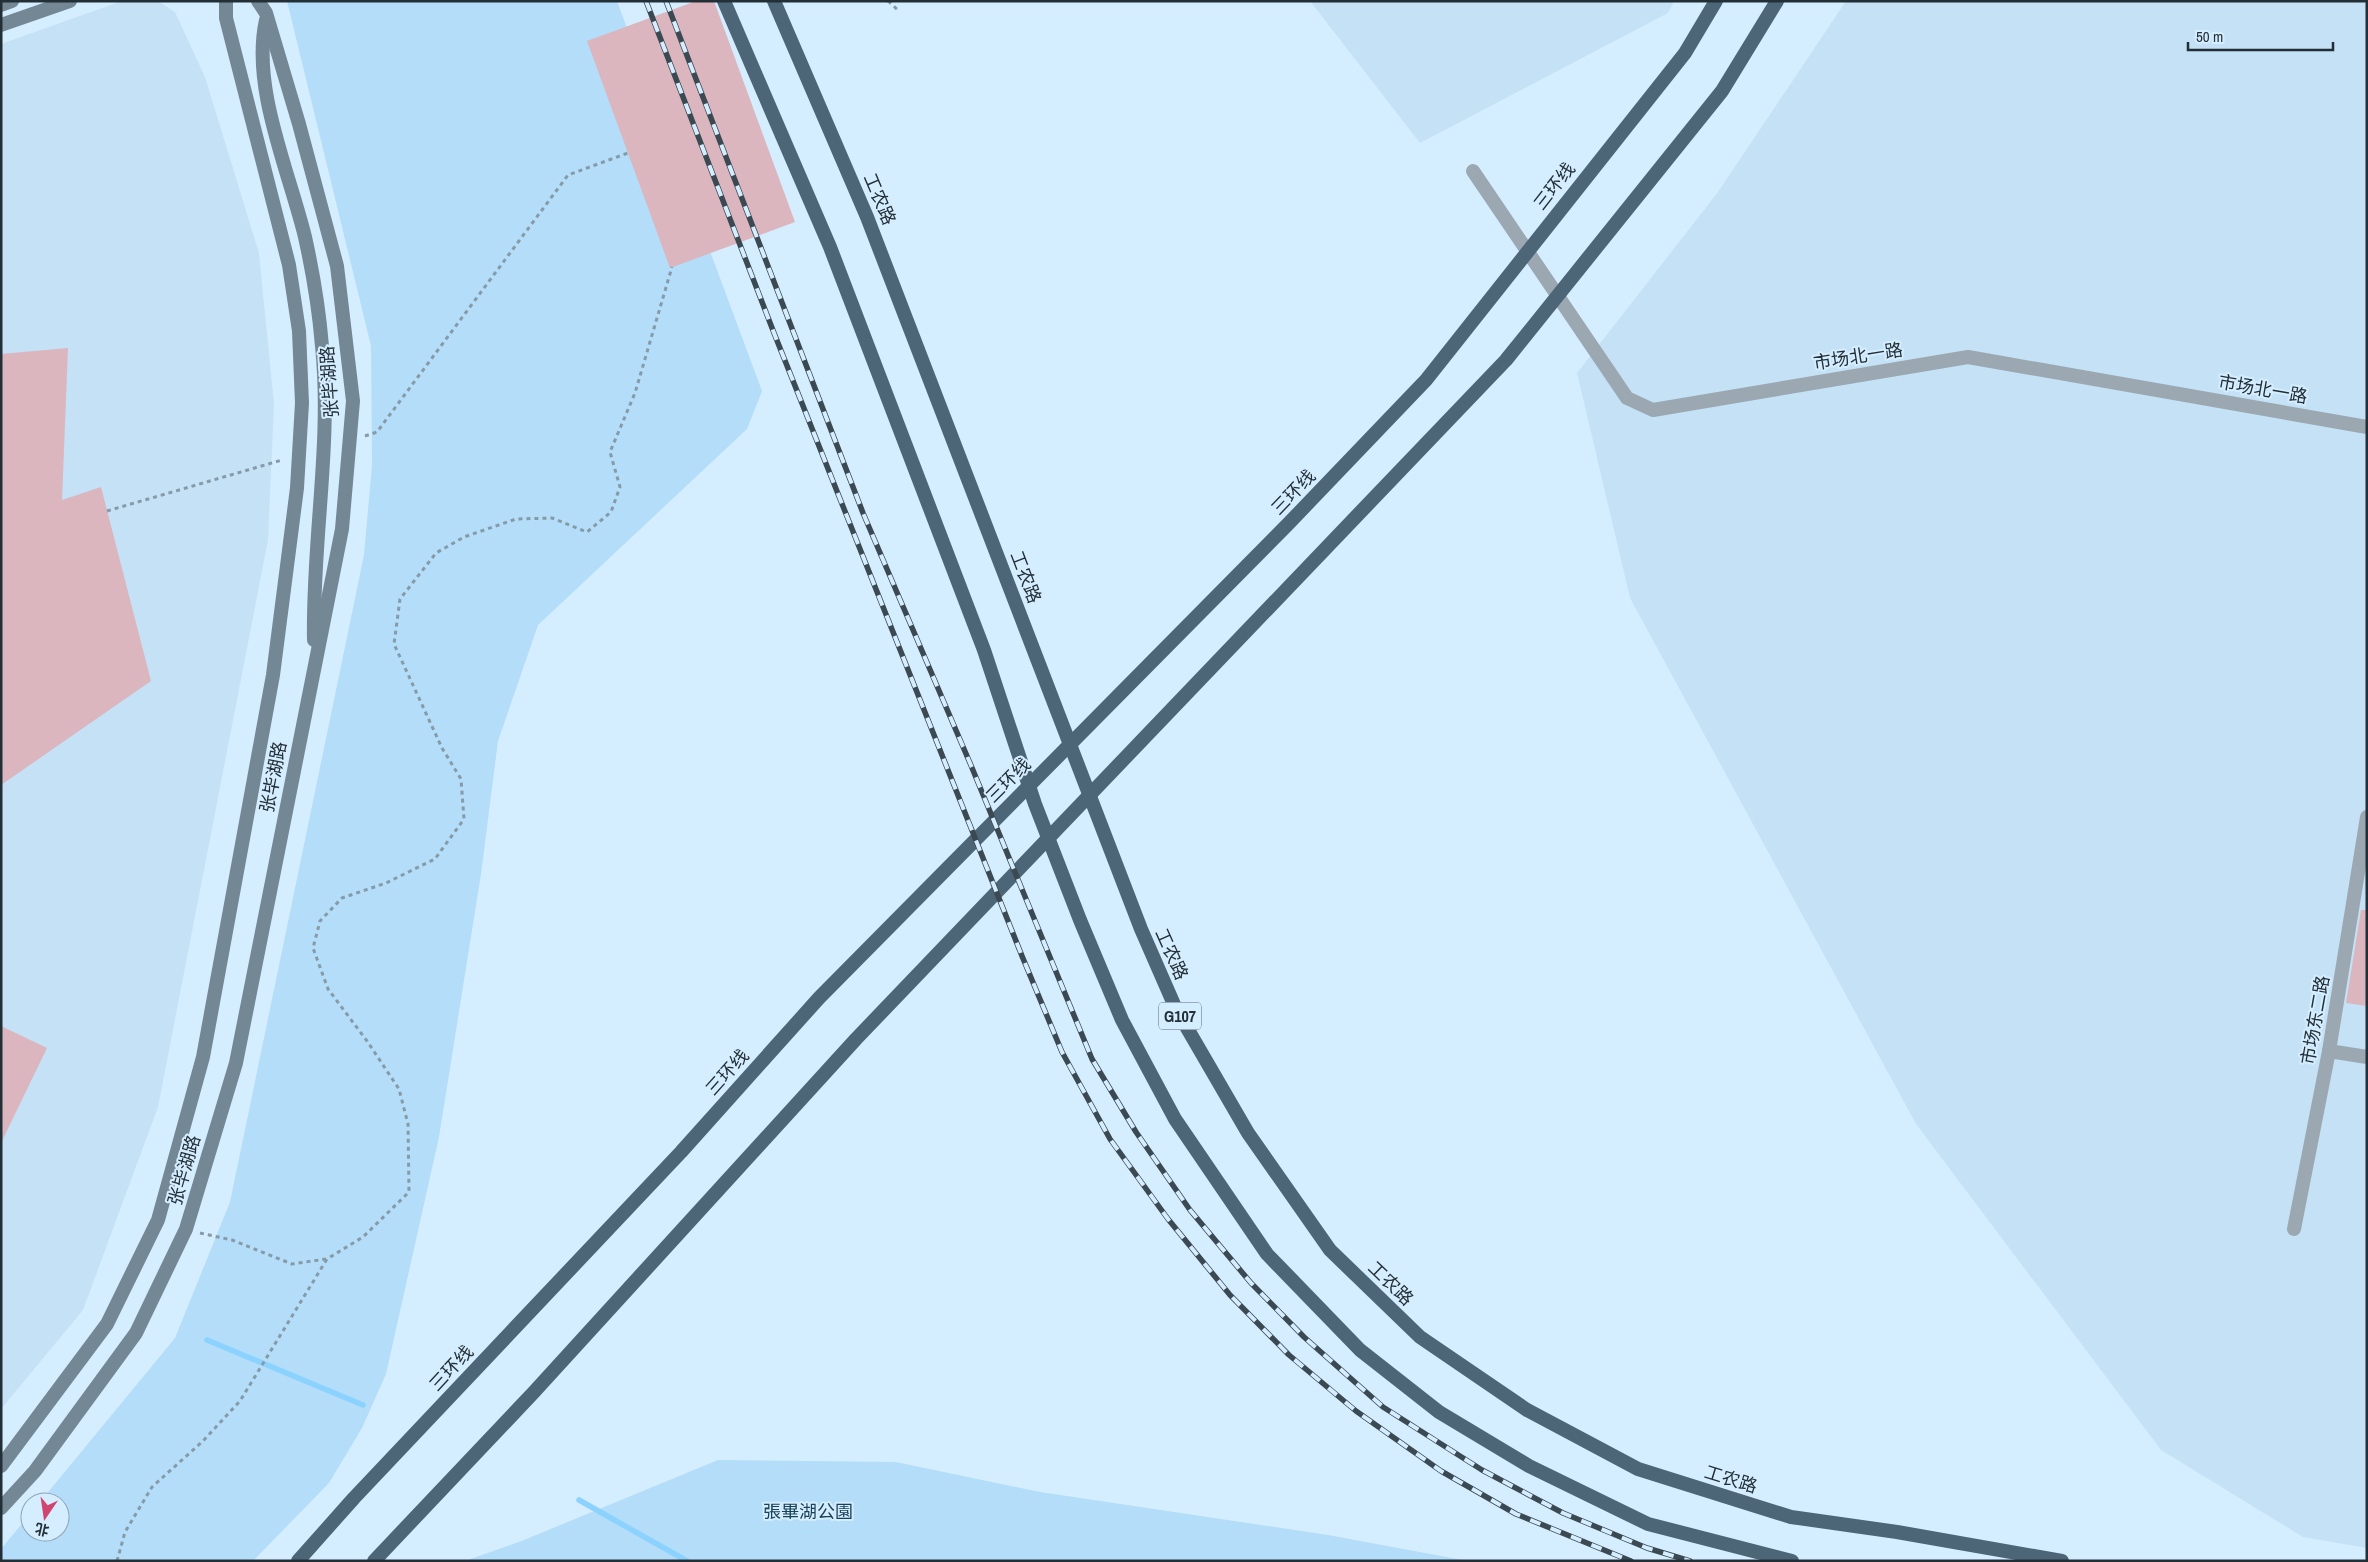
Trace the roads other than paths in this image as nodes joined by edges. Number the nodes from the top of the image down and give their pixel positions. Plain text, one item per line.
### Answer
1 (12, 1) edge
2 (70, 1) edge
3 (226, 1) edge
4 (258, 1) edge
5 (270, 1) edge
6 (724, 1) edge
7 (774, 1) edge
8 (1716, 1) edge
9 (1777, 1) edge
10 (1, 5) edge
11 (1, 25) edge
12 (1473, 171) dead end
13 (2367, 426) edge
14 (314, 666) junction
15 (2367, 817) edge
16 (2329, 1050) junction
17 (2367, 1057) edge
18 (2294, 1229) dead end
19 (1, 1466) edge
20 (1, 1508) edge
21 (298, 1561) edge
22 (374, 1561) edge
23 (1792, 1561) edge
24 (2062, 1561) edge

1 - 10 main road
2 - 11 main road
3 - 19 main road, 张毕湖路
4 - 14 main road, 张毕湖路
5 - 14 main road
6 - 23 highway
7 - 24 highway, 工农路 / G107
8 - 21 highway, 三环线
9 - 22 highway
12 - 13 street, 市场北一路
14 - 20 main road, 张毕湖路
15 - 16 street, 市场东二路
16 - 17 street
16 - 18 street, 市场东二路

